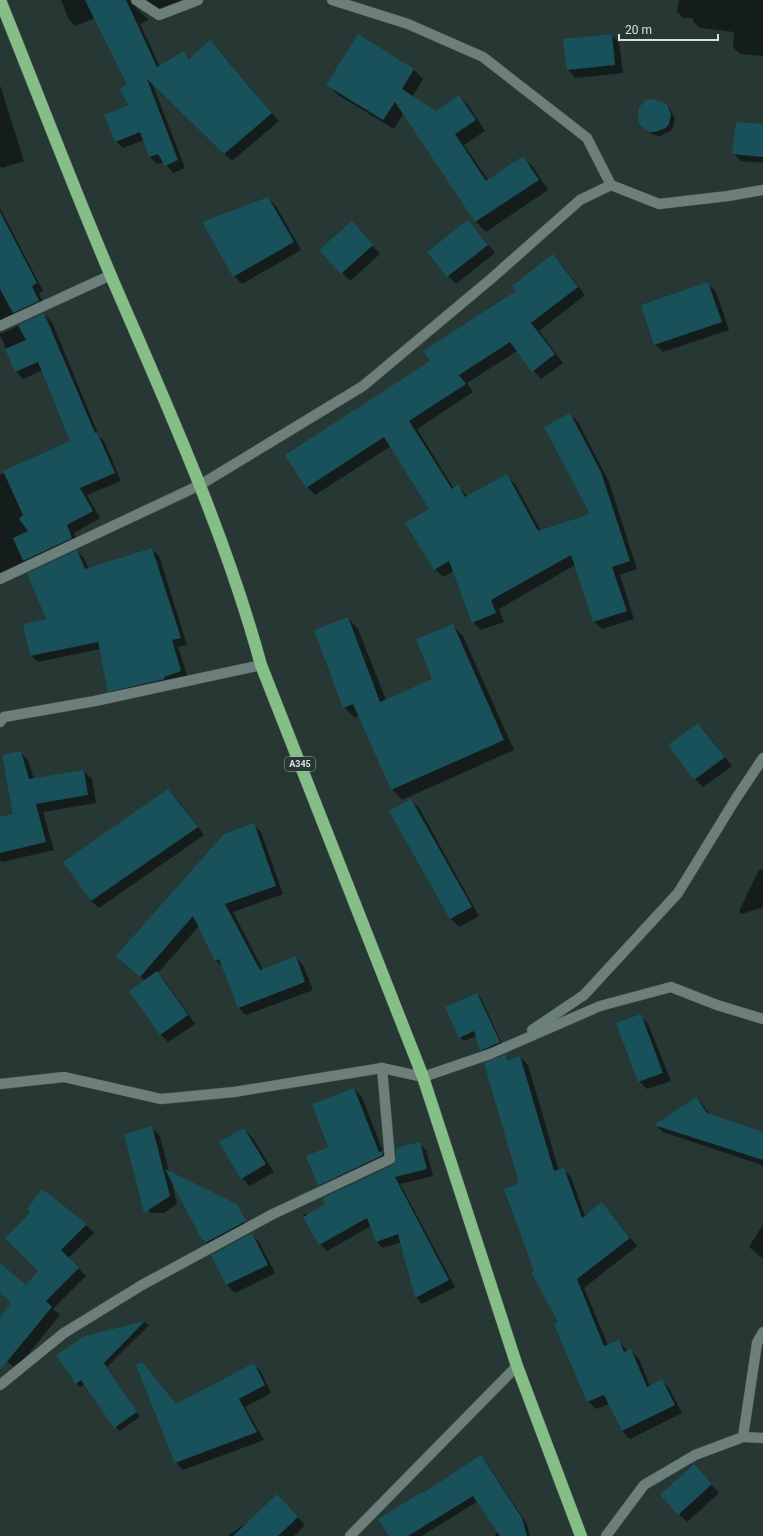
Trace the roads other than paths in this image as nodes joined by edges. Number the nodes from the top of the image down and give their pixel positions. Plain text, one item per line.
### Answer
1 (0, 0) edge
2 (136, 0) edge
3 (198, 0) edge
4 (332, 0) edge
5 (611, 184) junction
6 (763, 190) edge
7 (111, 275) junction
8 (0, 326) edge
9 (200, 485) junction
10 (0, 579) edge
11 (261, 665) junction
12 (0, 722) edge
13 (763, 758) edge
14 (763, 1020) edge
15 (510, 1045) junction
16 (382, 1068) junction
17 (423, 1077) junction
18 (0, 1084) edge
19 (763, 1332) edge
20 (517, 1366) junction
21 (0, 1385) edge
22 (743, 1437) junction
23 (763, 1438) edge
24 (350, 1536) edge
25 (581, 1536) edge
26 (606, 1536) edge

1 - 7 highway, A345
2 - 3 street
4 - 5 street
5 - 6 street
5 - 9 street
7 - 8 street
7 - 9 highway, A345
9 - 10 street
9 - 11 highway, A345
11 - 12 street
11 - 17 highway, A345
13 - 15 street
14 - 15 street
15 - 17 street
16 - 17 street
16 - 18 street
16 - 21 street
17 - 20 highway, A345
19 - 22 street
20 - 24 street
20 - 25 highway, A345
22 - 23 street
22 - 26 street

